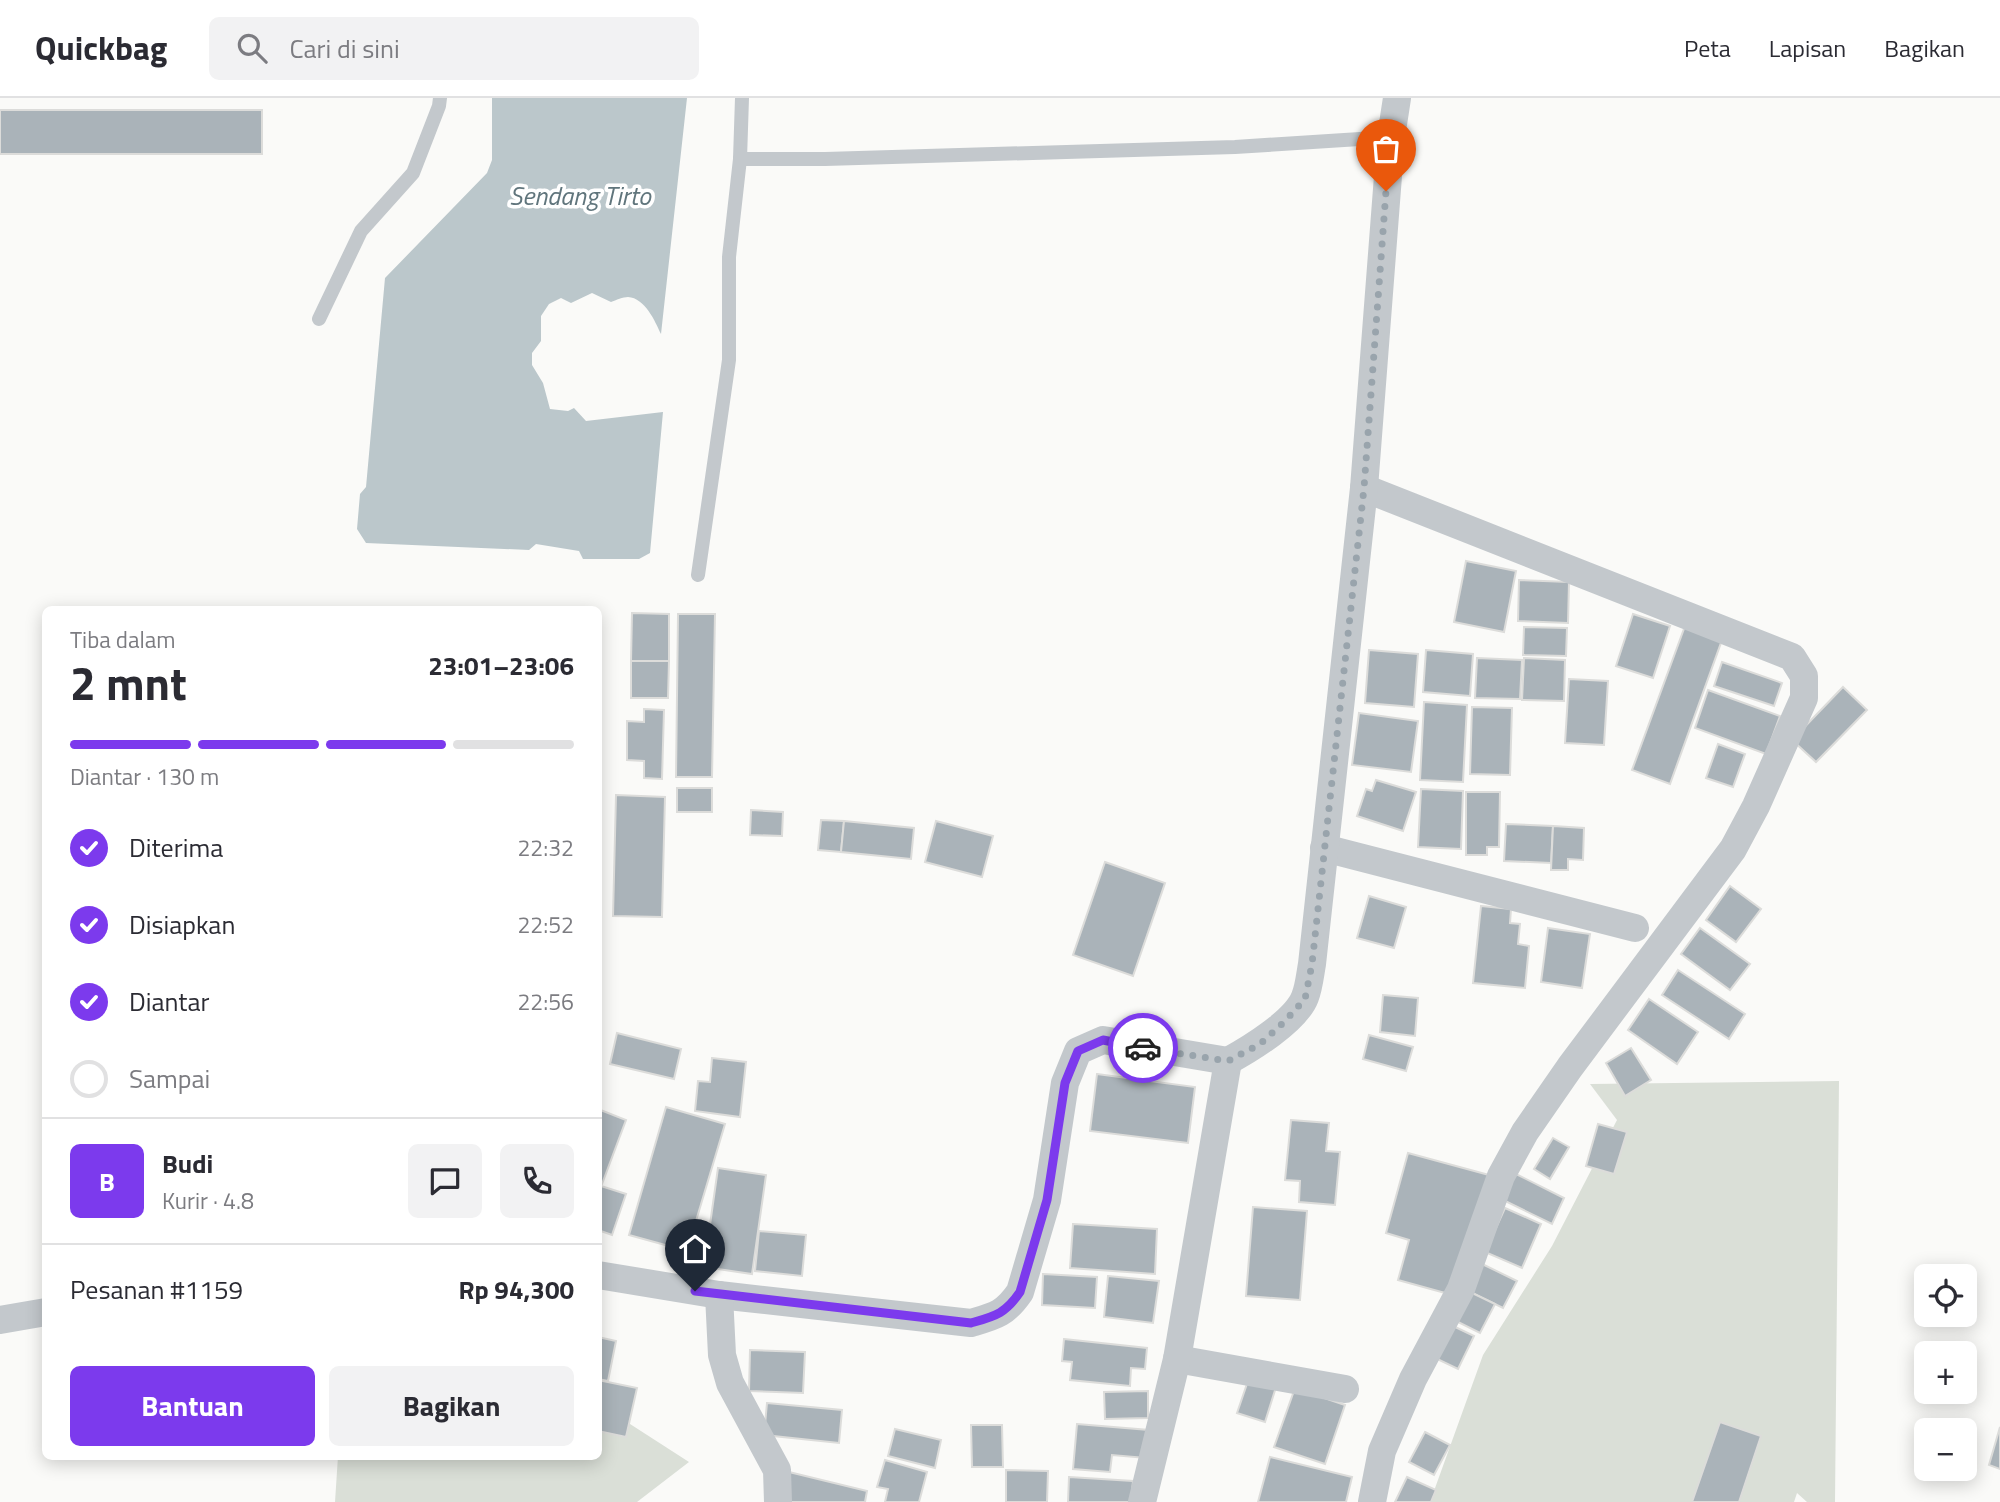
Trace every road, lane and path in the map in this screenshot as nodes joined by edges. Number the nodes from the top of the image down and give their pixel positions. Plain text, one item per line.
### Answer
1 (440, 98) edge
2 (741, 98) edge
3 (1397, 98) edge
4 (1391, 137) junction
5 (740, 159) junction
6 (319, 319) dead end
7 (1364, 488) junction
8 (698, 575) dead end
9 (1324, 848) junction
10 (1635, 928) dead end
11 (1228, 1061) junction
12 (602, 1276) edge
13 (719, 1295) junction
14 (42, 1313) edge
15 (0, 1320) edge
16 (1177, 1359) junction
17 (1345, 1390) dead end
18 (778, 1502) edge
19 (1142, 1502) edge
20 (1371, 1502) edge

1 - 6 lane
2 - 5 lane
3 - 4 street
4 - 5 lane
4 - 7 street
5 - 8 lane
7 - 9 street
7 - 20 street
9 - 10 street
9 - 11 street
11 - 13 street
11 - 16 street
12 - 13 street
13 - 18 street
14 - 15 street
16 - 17 street
16 - 19 street

